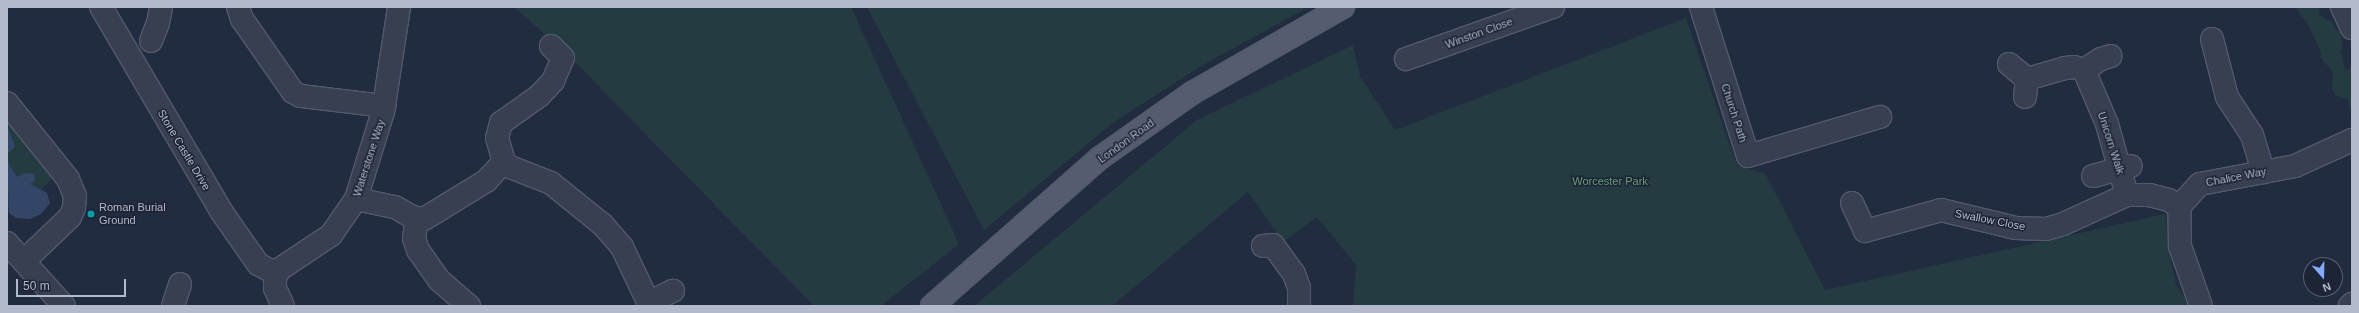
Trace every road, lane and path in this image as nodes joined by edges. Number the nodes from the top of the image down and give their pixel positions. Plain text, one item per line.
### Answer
1 (160, 7) edge
2 (238, 7) edge
3 (399, 7) edge
4 (1343, 7) edge
5 (1553, 7) edge
6 (1701, 7) edge
7 (2342, 7) edge
8 (103, 10) edge
9 (2352, 28) edge
10 (2212, 39) dead end
11 (151, 41) dead end
12 (551, 46) dead end
13 (1406, 59) dead end
14 (2009, 64) dead end
15 (7, 102) edge
16 (384, 106) junction
17 (1880, 117) dead end
18 (2352, 140) edge
19 (504, 162) junction
20 (2126, 168) junction
21 (2263, 172) junction
22 (2093, 176) dead end
23 (2127, 195) junction
24 (356, 200) junction
25 (1852, 203) dead end
26 (2179, 207) junction
27 (417, 219) junction
28 (7, 243) edge
29 (1263, 246) dead end
30 (24, 261) junction
31 (276, 274) junction
32 (180, 284) dead end
33 (673, 291) dead end
34 (649, 304) edge
35 (64, 306) edge
36 (173, 306) edge
37 (283, 306) edge
38 (469, 306) edge
39 (932, 306) edge
40 (1299, 306) edge
41 (2201, 306) edge

1 - 11 street
2 - 16 street
3 - 16 street, Waterstone Way
4 - 39 main road, London Road
5 - 13 street, Winston Close
6 - 17 street, Church Path
7 - 9 street
8 - 31 street, Stone Castle Drive
10 - 21 street
12 - 19 street
14 - 20 street, Unicorn Walk
15 - 30 street
16 - 24 street, Waterstone Way
18 - 21 street, Chalice Way
19 - 27 street
19 - 34 street
20 - 22 street
20 - 23 street, Unicorn Walk
21 - 26 street, Chalice Way
23 - 25 street, Swallow Close
23 - 26 street, Swallow Close
24 - 27 street
24 - 31 street, Waterstone Way
26 - 41 street
27 - 38 street
28 - 30 street
29 - 40 street
30 - 35 street
31 - 37 street
32 - 36 street
33 - 34 street

